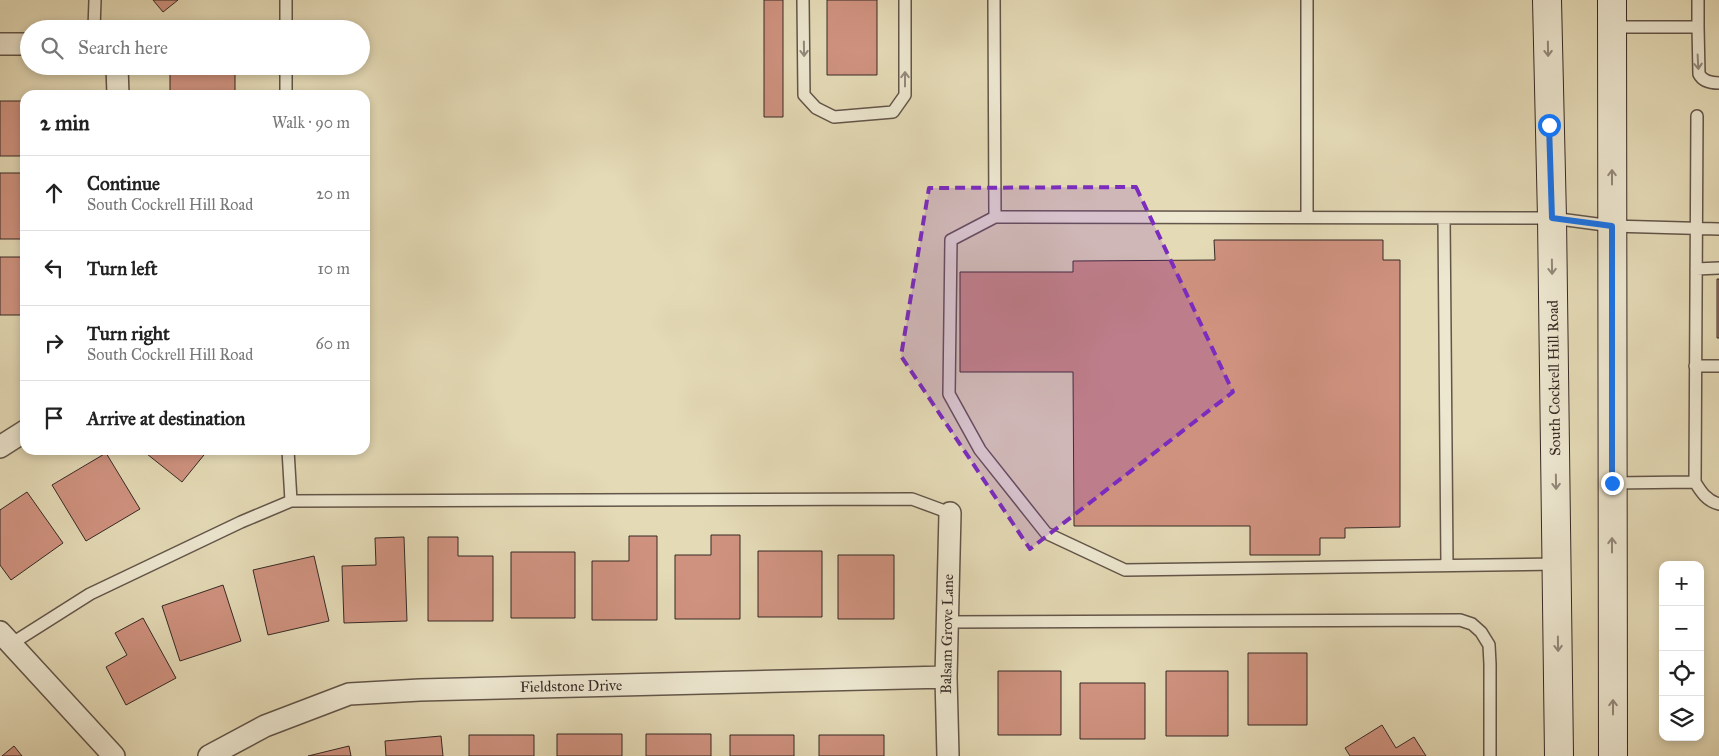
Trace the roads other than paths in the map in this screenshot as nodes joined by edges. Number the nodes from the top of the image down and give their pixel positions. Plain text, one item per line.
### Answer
1 (95, 0) edge
2 (286, 0) edge
3 (803, 0) edge
4 (905, 0) edge
5 (994, 0) edge
6 (1307, 0) edge
7 (1547, 0) edge
8 (1698, 0) edge
9 (1612, 13) edge
10 (94, 20) edge
11 (286, 20) edge
12 (1698, 27) junction
13 (0, 44) edge
14 (20, 44) edge
15 (117, 75) edge
16 (286, 75) edge
17 (1719, 83) edge
18 (118, 90) edge
19 (286, 90) edge
20 (1697, 116) dead end
21 (995, 217) junction
22 (1307, 217) junction
23 (1444, 218) junction
24 (1552, 218) junction
25 (1612, 226) junction
26 (1719, 228) edge
27 (1696, 229) junction
28 (1719, 268) edge
29 (1696, 269) junction
30 (1695, 366) junction
31 (1719, 366) edge
32 (20, 434) edge
33 (0, 447) edge
34 (288, 455) edge
35 (1694, 482) junction
36 (1612, 483) junction
37 (290, 501) junction
38 (1719, 504) edge
39 (950, 513) joint
40 (1557, 564) junction
41 (1448, 565) junction
42 (947, 622) junction
43 (6, 638) edge
44 (946, 677) junction
45 (114, 756) edge
46 (209, 756) edge
47 (948, 756) edge
48 (1490, 756) edge
49 (1559, 756) edge
50 (1613, 756) edge

1 - 10 lane
2 - 11 lane
3 -> 4 lane
5 - 21 lane
6 - 22 lane
7 -> 24 main road, South Cockrell Hill Road
8 - 12 lane
9 - 12 lane
25 -> 9 main road
12 -> 17 lane
13 - 14 street
15 - 18 street
16 - 19 lane
20 - 27 lane
21 - 22 lane
21 - 41 lane
22 - 23 lane
23 - 24 lane
23 - 41 lane
24 - 25 lane
24 -> 40 main road, South Cockrell Hill Road
25 - 27 lane
25 - 36 main road
26 - 27 lane
27 - 29 lane
28 - 29 lane
29 - 30 lane
30 - 31 lane
30 - 35 lane
32 - 33 street
34 - 37 lane
35 - 36 lane
35 - 38 lane
50 -> 36 main road
37 - 39 lane
37 - 43 lane
39 - 42 street, Balsam Grove Lane
40 - 41 lane
40 -> 49 main road, South Cockrell Hill Road
42 - 44 street, Balsam Grove Lane
42 - 48 lane
43 - 45 street
44 - 46 street, Fieldstone Drive
44 - 47 street, Balsam Grove Lane

